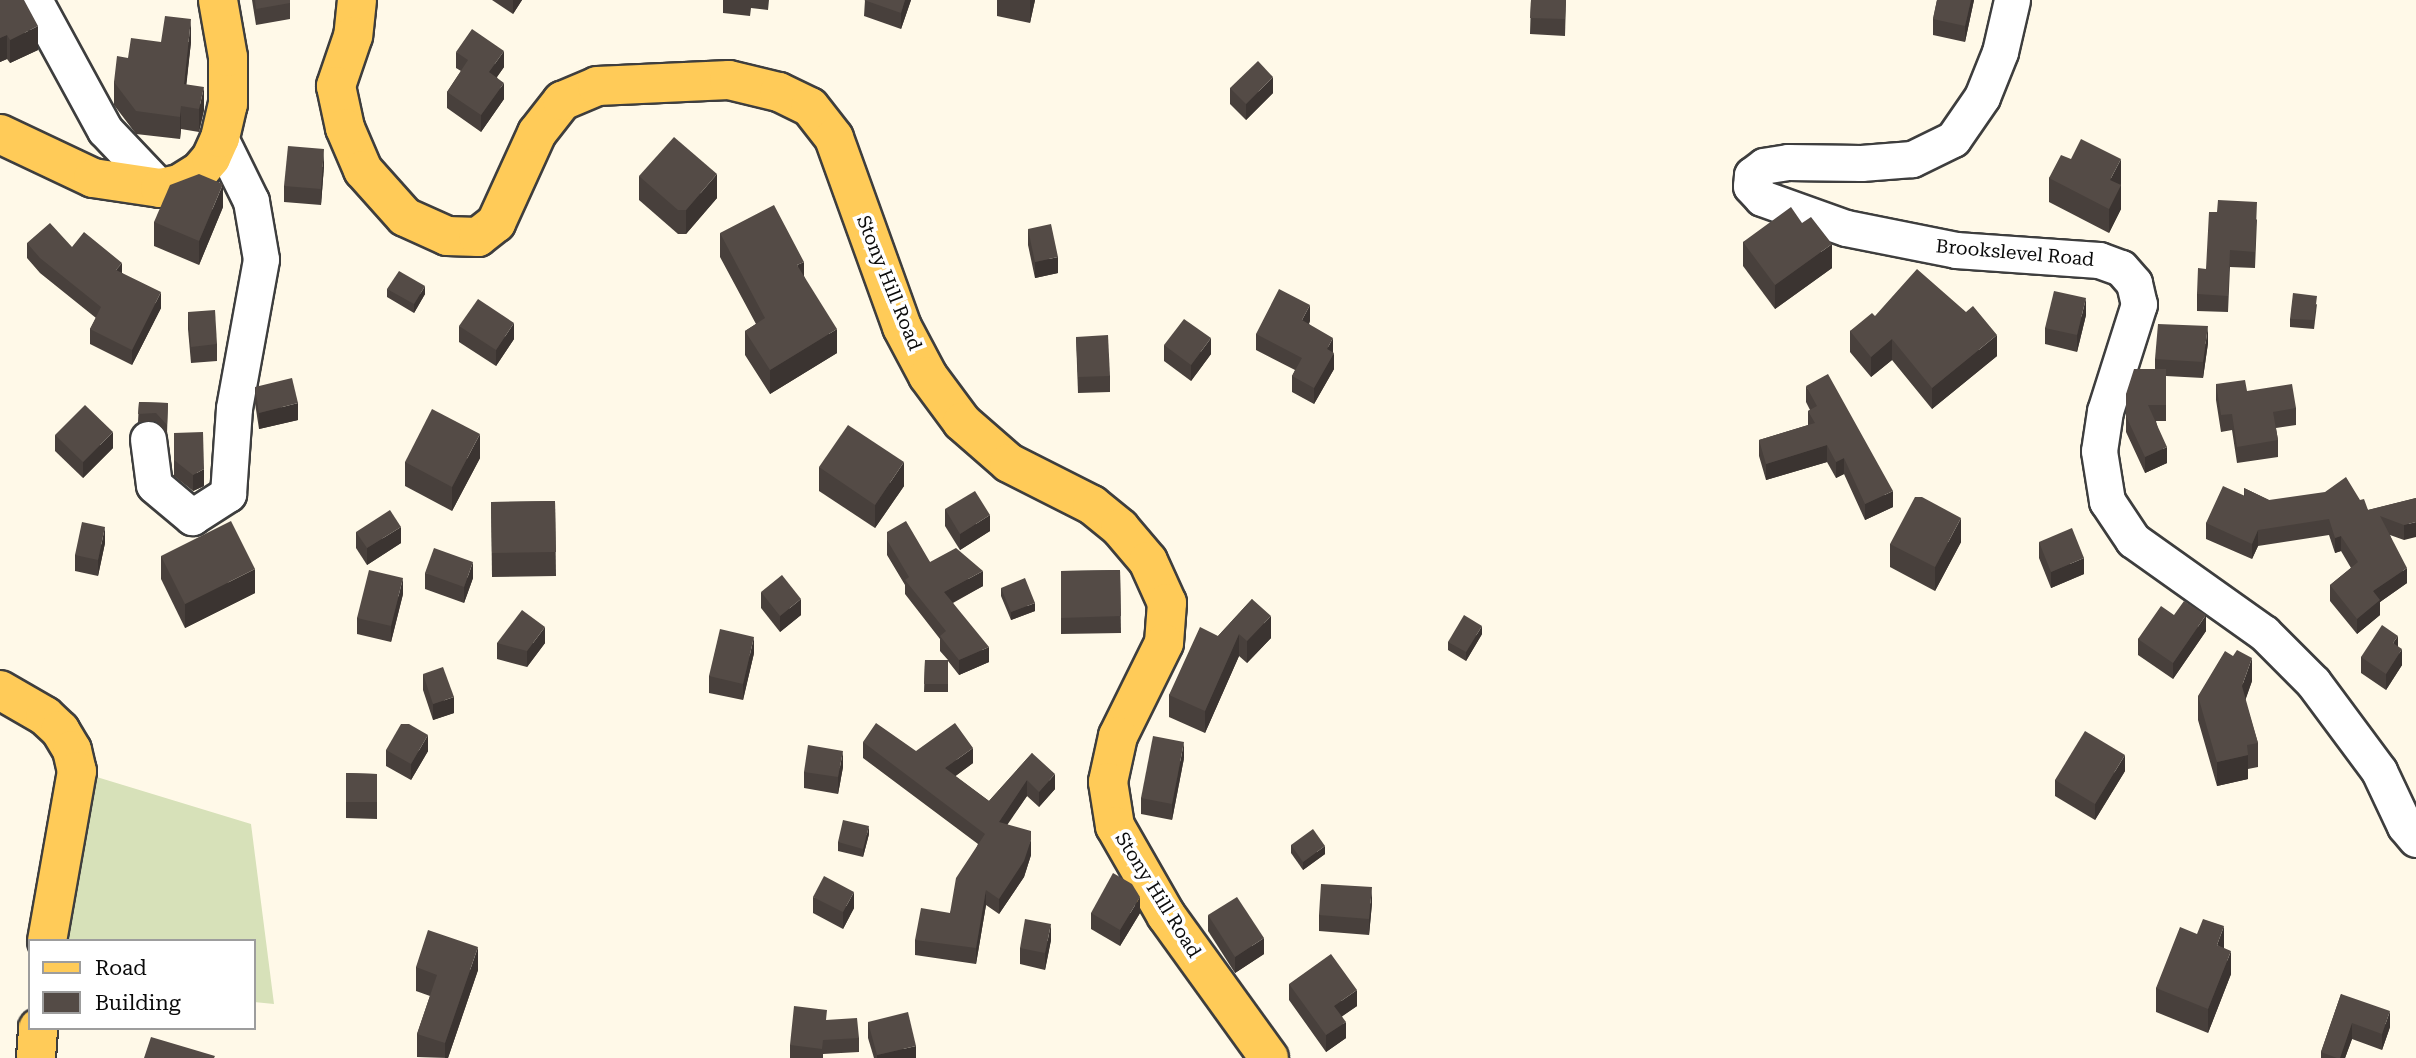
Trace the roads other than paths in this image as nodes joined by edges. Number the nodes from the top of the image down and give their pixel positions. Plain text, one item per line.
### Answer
1 (34, 0) edge
2 (218, 0) edge
3 (357, 0) edge
4 (2012, 0) edge
5 (0, 134) edge
6 (220, 138) junction
7 (160, 188) junction
8 (148, 439) dead end
9 (0, 690) edge
10 (2416, 839) edge
11 (47, 939) edge
12 (38, 1030) edge
13 (36, 1058) edge
14 (1269, 1058) edge

1 - 7 street
2 - 6 main road
3 - 14 main road, Stony Hill Road
4 - 10 street, Brookslevel Road
5 - 7 main road
6 - 7 main road
6 - 8 street
9 - 11 main road
12 - 13 main road

